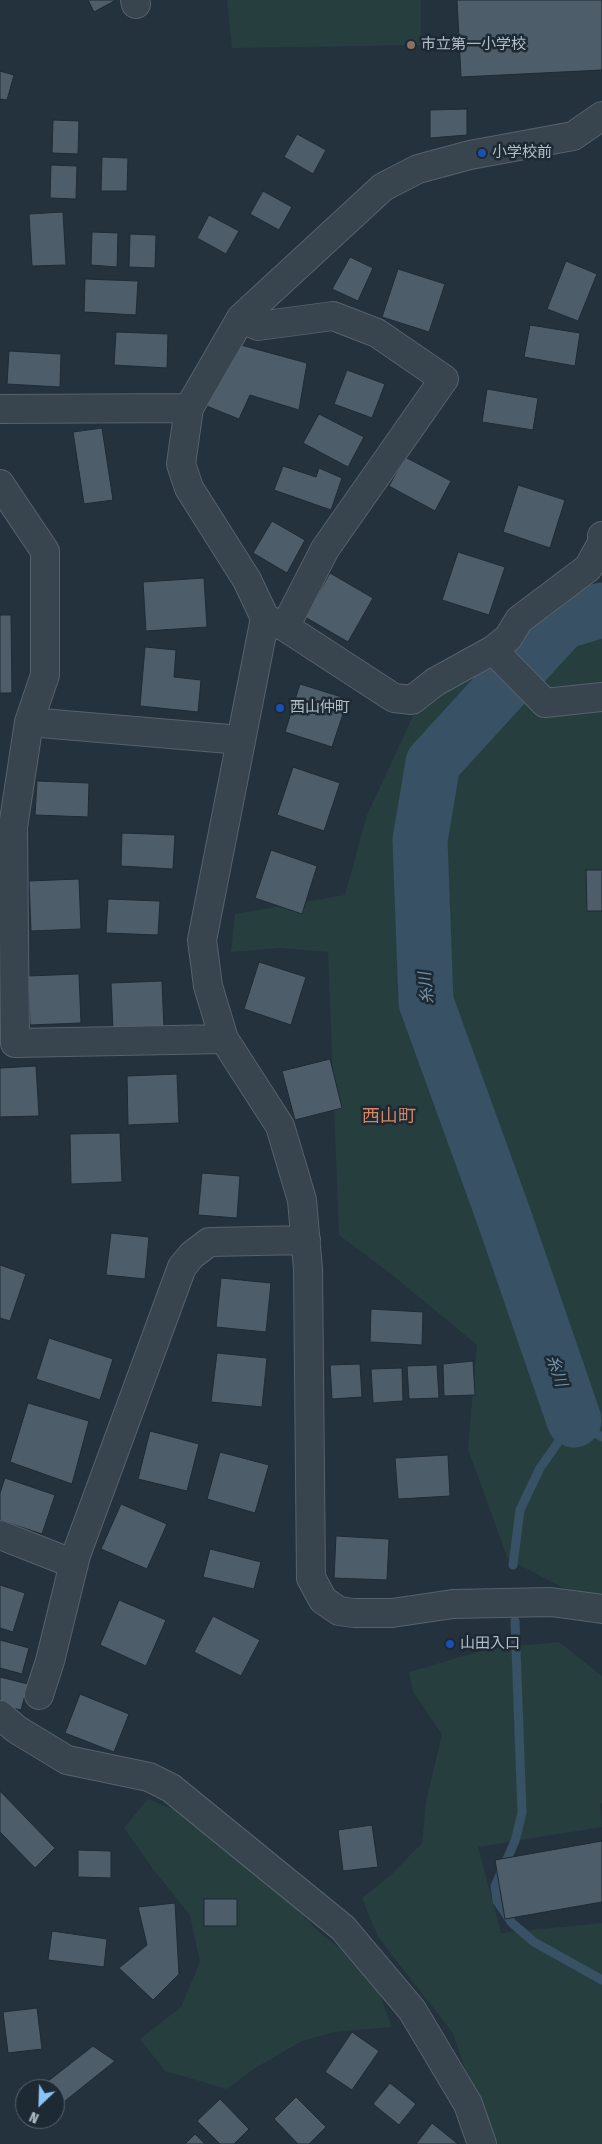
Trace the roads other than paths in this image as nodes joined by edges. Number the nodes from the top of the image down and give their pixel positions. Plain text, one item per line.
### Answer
1 (602, 116) edge
2 (240, 318) junction
3 (189, 408) junction
4 (0, 409) edge
5 (0, 484) edge
6 (602, 536) edge
7 (275, 622) junction
8 (493, 650) junction
9 (602, 697) edge
10 (29, 722) junction
11 (242, 740) junction
12 (224, 1038) junction
13 (306, 1240) junction
14 (0, 1535) edge
15 (74, 1564) junction
16 (602, 1609) edge
17 (39, 1695) dead end
18 (0, 1715) edge
19 (482, 2144) edge

1 - 2 street
2 - 3 street
2 - 7 street
3 - 4 street
3 - 7 street
5 - 10 street
6 - 8 street
7 - 8 street
7 - 11 street
8 - 9 street
10 - 11 street
10 - 12 street
11 - 12 street
12 - 13 street
13 - 15 street
13 - 16 street
14 - 15 street
15 - 17 street
18 - 19 street

